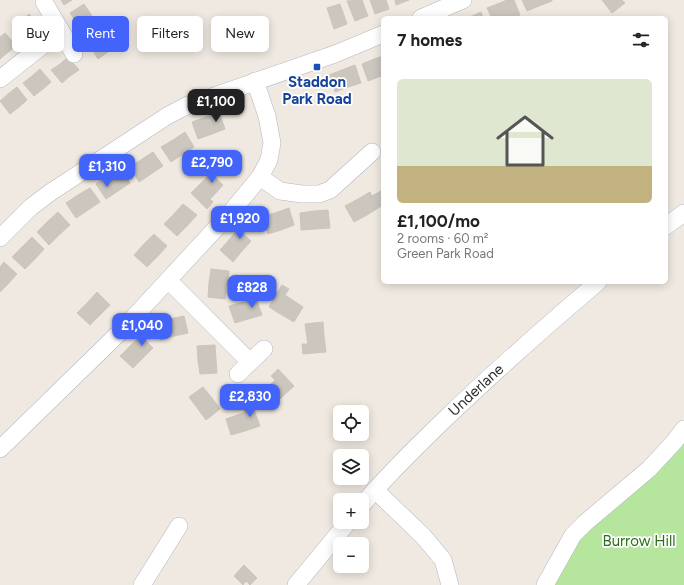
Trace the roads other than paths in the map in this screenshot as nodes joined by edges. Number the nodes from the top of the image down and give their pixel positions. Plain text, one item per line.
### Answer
1 (464, 0) edge
2 (44, 2) dead end
3 (52, 16) edge
4 (426, 16) edge
5 (381, 35) edge
6 (64, 36) edge
7 (34, 52) edge
8 (74, 54) dead end
9 (0, 79) edge
10 (255, 81) junction
11 (372, 152) dead end
12 (260, 177) junction
13 (684, 213) edge
14 (668, 225) edge
15 (0, 238) edge
16 (168, 280) junction
17 (596, 284) edge
18 (264, 349) dead end
19 (250, 362) junction
20 (238, 374) dead end
21 (684, 429) edge
22 (0, 449) edge
23 (375, 490) junction
24 (369, 497) edge
25 (179, 526) dead end
26 (342, 529) edge
27 (142, 585) edge
28 (296, 585) edge
29 (450, 585) edge
30 (545, 585) edge

1 - 4 street
2 - 3 street
5 - 10 street
6 - 8 street
7 - 9 street
10 - 12 street
10 - 15 street
11 - 12 street
12 - 16 street
13 - 14 street
16 - 19 street
16 - 22 street
17 - 23 street, Underlane
18 - 19 street
19 - 20 street
21 - 30 street
23 - 24 street, Underlane
23 - 29 street
25 - 27 street
26 - 28 street

